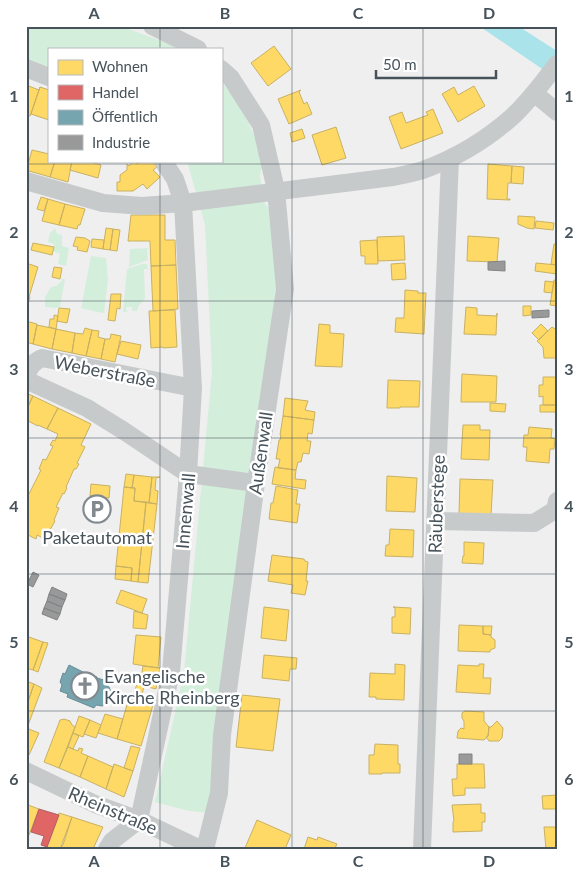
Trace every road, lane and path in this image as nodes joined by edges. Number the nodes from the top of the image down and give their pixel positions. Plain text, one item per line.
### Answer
1 (152, 26) edge
2 (196, 48) edge
3 (557, 64) edge
4 (26, 68) edge
5 (222, 71) edge
6 (48, 77) edge
7 (539, 87) junction
8 (557, 112) edge
9 (450, 159) junction
10 (164, 162) edge
11 (26, 181) edge
12 (276, 190) junction
13 (183, 203) junction
14 (26, 378) edge
15 (193, 388) junction
16 (188, 474) junction
17 (256, 484) junction
18 (557, 501) edge
19 (435, 521) junction
20 (26, 771) edge
21 (139, 820) junction
22 (107, 849) edge
23 (200, 849) edge
24 (205, 849) edge
25 (422, 849) edge

1 - 2 street
3 - 7 street
4 - 6 street
5 - 12 street, Außenwall
7 - 8 street
7 - 9 street
9 - 12 street
9 - 19 street, Räuberstege
10 - 13 street, Innenwall
11 - 13 street
12 - 13 street
12 - 17 street, Außenwall
13 - 15 street, Innenwall
14 - 15 street, Weberstraße
14 - 16 street
15 - 16 street, Innenwall
16 - 17 street
16 - 21 street, Innenwall
17 - 24 street, Außenwall
18 - 19 street
19 - 25 street, Räuberstege
20 - 21 street, Rheinstraße
21 - 22 street
21 - 23 street, Rheinstraße

